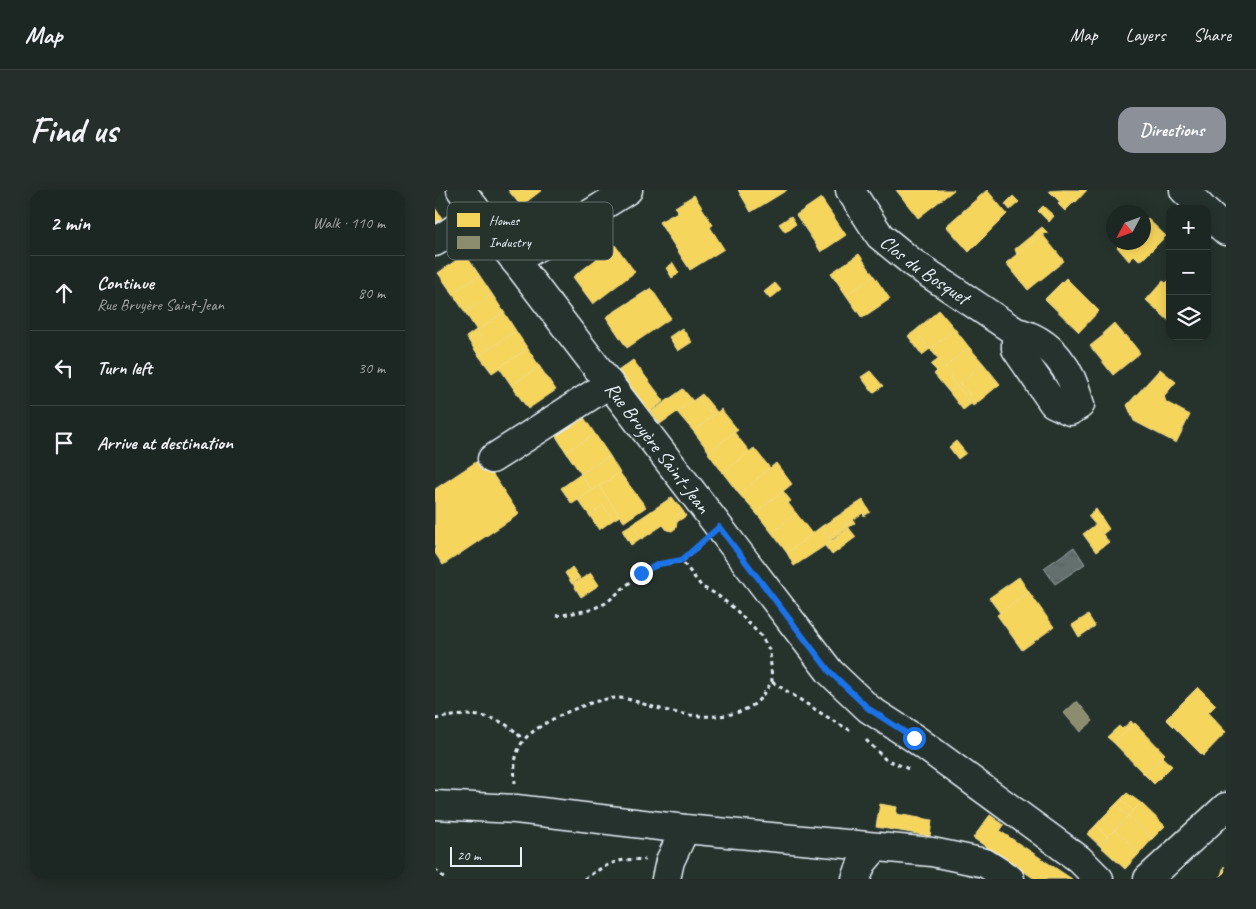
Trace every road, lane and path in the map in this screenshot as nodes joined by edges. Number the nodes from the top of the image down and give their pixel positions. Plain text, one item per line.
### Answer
1 (461, 190) edge
2 (628, 190) edge
3 (850, 190) edge
4 (1184, 190) edge
5 (470, 202) edge
6 (609, 202) edge
7 (1199, 205) edge
8 (1211, 217) edge
9 (1226, 231) edge
10 (447, 234) edge
11 (435, 242) edge
12 (515, 261) edge
13 (1017, 332) dead end
14 (609, 384) junction
15 (492, 459) dead end
16 (719, 527) junction
17 (682, 560) junction
18 (556, 616) dead end
19 (772, 682) junction
20 (435, 719) edge
21 (853, 731) dead end
22 (862, 735) dead end
23 (523, 740) junction
24 (911, 770) dead end
25 (435, 805) edge
26 (1226, 807) edge
27 (516, 810) junction
28 (685, 829) junction
29 (875, 848) junction
30 (435, 870) edge
31 (666, 875) edge
32 (446, 879) edge
33 (584, 879) edge
34 (856, 879) edge
35 (1010, 879) edge
36 (1099, 879) edge
37 (1148, 879) edge

1 - 5 street, Rue Bruyère Saint-Jean
2 - 6 street
3 - 13 street, Clos du Bosquet
4 - 7 street
8 - 9 street
10 - 11 street
12 - 14 street, Rue Bruyère Saint-Jean
14 - 15 street
14 - 16 street, Rue Bruyère Saint-Jean
16 - 17 path
16 - 36 street, Rue Bruyère Saint-Jean
17 - 18 path
17 - 19 path
19 - 21 path
19 - 23 path
20 - 23 path
22 - 24 path
23 - 27 path
25 - 27 street
26 - 37 street
27 - 28 street
28 - 29 street
28 - 31 street
29 - 34 street
29 - 35 street
30 - 32 path
31 - 33 path

